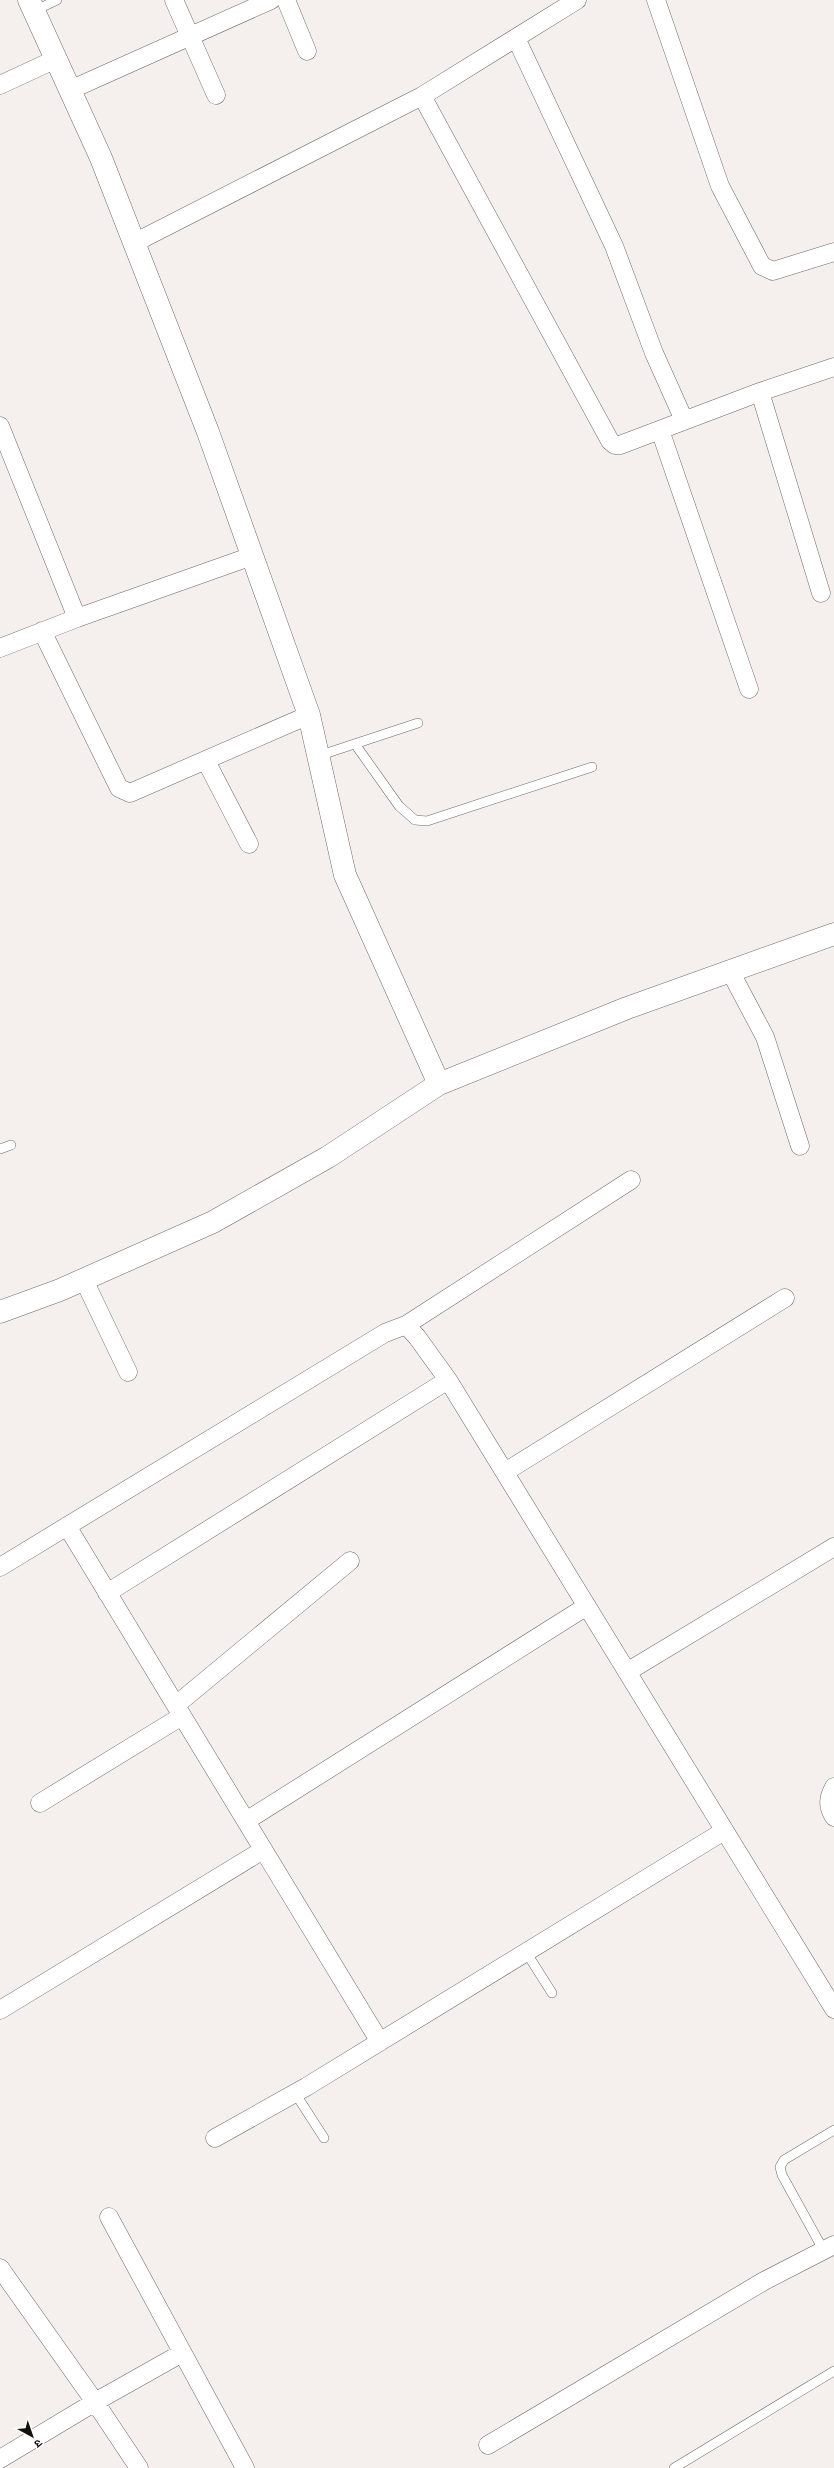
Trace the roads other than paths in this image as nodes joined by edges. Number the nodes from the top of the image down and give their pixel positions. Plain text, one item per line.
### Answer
1 (57, 0) edge
2 (174, 0) edge
3 (271, 0) edge
4 (286, 0) edge
5 (577, 0) edge
6 (656, 0) edge
7 (32, 6) edge
8 (189, 37) junction
9 (516, 38) junction
10 (307, 51) dead end
11 (56, 59) junction
12 (0, 85) edge
13 (70, 90) junction
14 (216, 95) dead end
15 (422, 96) junction
16 (134, 243) junction
17 (834, 252) edge
18 (834, 367) edge
19 (760, 392) junction
20 (684, 420) junction
21 (0, 426) edge
22 (660, 430) junction
23 (6, 457) edge
24 (252, 556) junction
25 (821, 593) dead end
26 (77, 618) junction
27 (42, 631) junction
28 (0, 648) edge
29 (749, 689) dead end
30 (309, 715) junction
31 (418, 723) dead end
32 (355, 744) junction
33 (318, 756) junction
34 (206, 761) junction
35 (592, 767) dead end
36 (249, 844) dead end
37 (834, 934) edge
38 (730, 971) junction
39 (439, 1084) junction
40 (12, 1145) dead end
41 (800, 1146) dead end
42 (0, 1149) edge
43 (631, 1180) dead end
44 (84, 1280) junction
45 (785, 1298) dead end
46 (0, 1312) edge
47 (406, 1325) junction
48 (128, 1372) dead end
49 (448, 1380) junction
50 (505, 1472) junction
51 (67, 1526) junction
52 (834, 1547) edge
53 (350, 1561) dead end
54 (0, 1567) edge
55 (107, 1593) junction
56 (587, 1606) junction
57 (627, 1672) junction
58 (179, 1710) junction
59 (834, 1788) edge
60 (40, 1803) dead end
61 (834, 1817) edge
62 (246, 1821) junction
63 (724, 1831) junction
64 (263, 1850) junction
65 (526, 1952) junction
66 (829, 1989) edge
67 (552, 1993) dead end
68 (834, 2009) edge
69 (0, 2010) edge
70 (380, 2042) junction
71 (295, 2093) junction
72 (834, 2130) edge
73 (215, 2138) dead end
74 (324, 2138) dead end
75 (109, 2217) dead end
76 (829, 2248) edge
77 (0, 2268) edge
78 (182, 2354) junction
79 (834, 2370) edge
80 (95, 2402) junction
81 (488, 2445) dead end
82 (7, 2461) edge
83 (139, 2468) edge
84 (245, 2468) edge
85 (674, 2468) edge

1 - 7 lane
2 - 8 street
3 - 8 street
4 - 10 street
5 - 9 street
6 - 17 street
7 - 11 street
8 - 13 street
8 - 14 street
9 - 15 street
9 - 20 street
11 - 12 street
11 - 13 street
13 - 16 street
15 - 16 street
15 - 22 street
16 - 24 street
18 - 19 street
19 - 20 street
19 - 25 street
20 - 22 street
21 - 23 street
22 - 29 street
23 - 26 street
24 - 26 street
24 - 30 street
26 - 27 street
27 - 28 street
27 - 34 street
30 - 33 street
30 - 34 street
31 - 32 lane
32 - 33 lane
32 - 35 lane
33 - 39 street
34 - 36 street
37 - 38 street
38 - 39 street
38 - 41 street
39 - 44 street
40 - 42 lane
43 - 47 street
44 - 46 street
44 - 48 street
45 - 50 street
47 - 49 street
47 - 51 street
49 - 50 street
49 - 55 street
50 - 56 street
51 - 54 street
51 - 55 street
52 - 57 street
53 - 58 street
55 - 58 street
56 - 57 street
56 - 62 street
57 - 63 street
58 - 60 street
58 - 62 street
59 - 61 street
62 - 64 street
63 - 65 street
63 - 66 street
64 - 69 street
64 - 70 street
65 - 67 lane
65 - 70 street
66 - 68 street
70 - 71 street
71 - 73 street
71 - 74 lane
72 - 76 lane
75 - 78 street
76 - 81 street
77 - 80 street
78 - 80 street
78 - 84 street
79 - 85 lane
80 - 82 street
80 - 83 street

